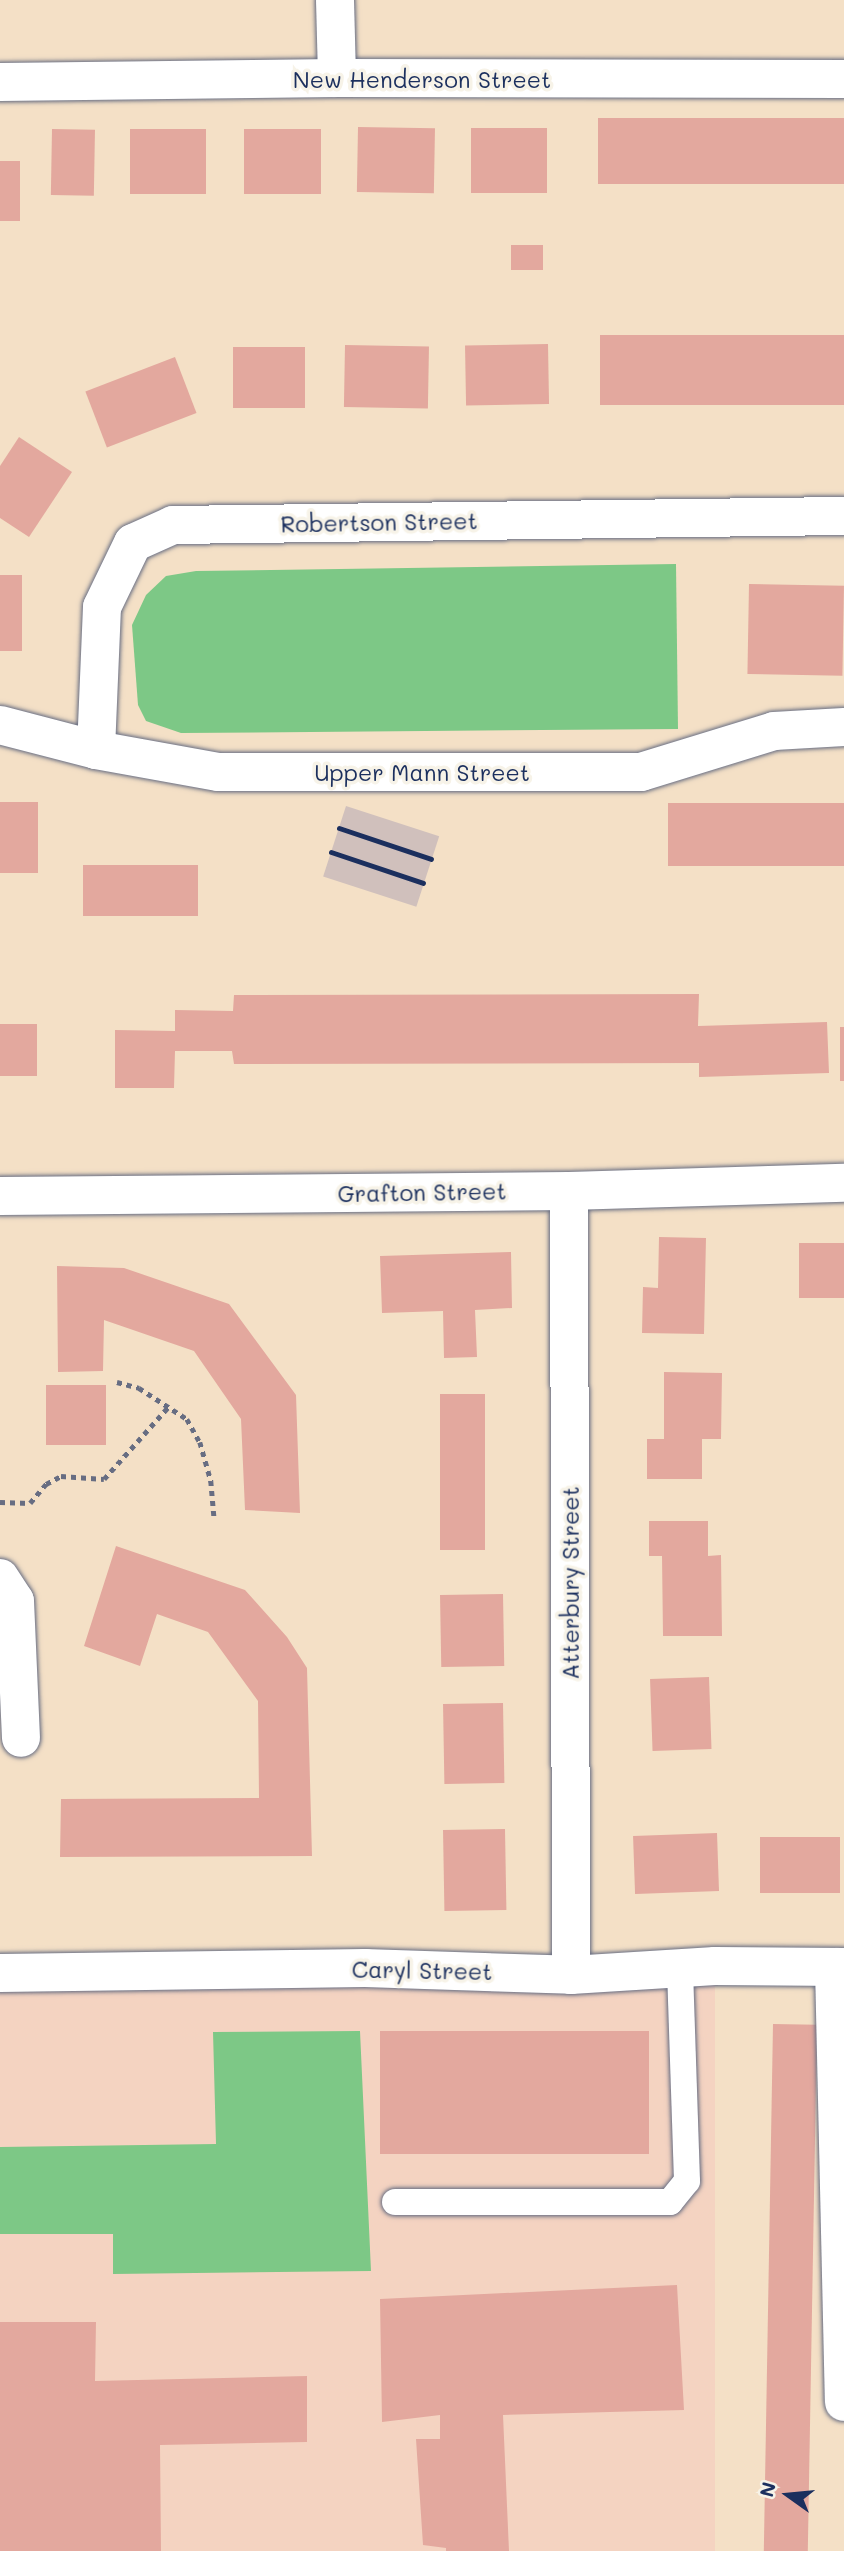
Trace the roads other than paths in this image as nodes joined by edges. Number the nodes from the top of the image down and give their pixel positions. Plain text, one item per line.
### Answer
1 (335, 0) edge
2 (337, 78) junction
3 (844, 79) edge
4 (0, 82) edge
5 (844, 516) edge
6 (0, 724) edge
7 (844, 727) edge
8 (96, 750) junction
9 (844, 1183) edge
10 (569, 1191) junction
11 (0, 1196) edge
12 (0, 1578) edge
13 (21, 1738) dead end
14 (680, 1966) junction
15 (839, 1967) edge
16 (0, 1973) edge
17 (571, 1975) junction
18 (395, 2202) dead end
19 (844, 2402) edge

1 - 2 street
2 - 3 street, New Henderson Street
2 - 4 street, New Henderson Street
5 - 8 street, Robertson Street
6 - 8 street, Upper Mann Street
7 - 8 street, Upper Mann Street
9 - 10 street, Grafton Street
10 - 11 street, Grafton Street
10 - 17 street, Atterbury Street
12 - 13 street
14 - 15 street, Caryl Street
14 - 17 street, Caryl Street
14 - 18 lane
15 - 19 street
16 - 17 street, Caryl Street

